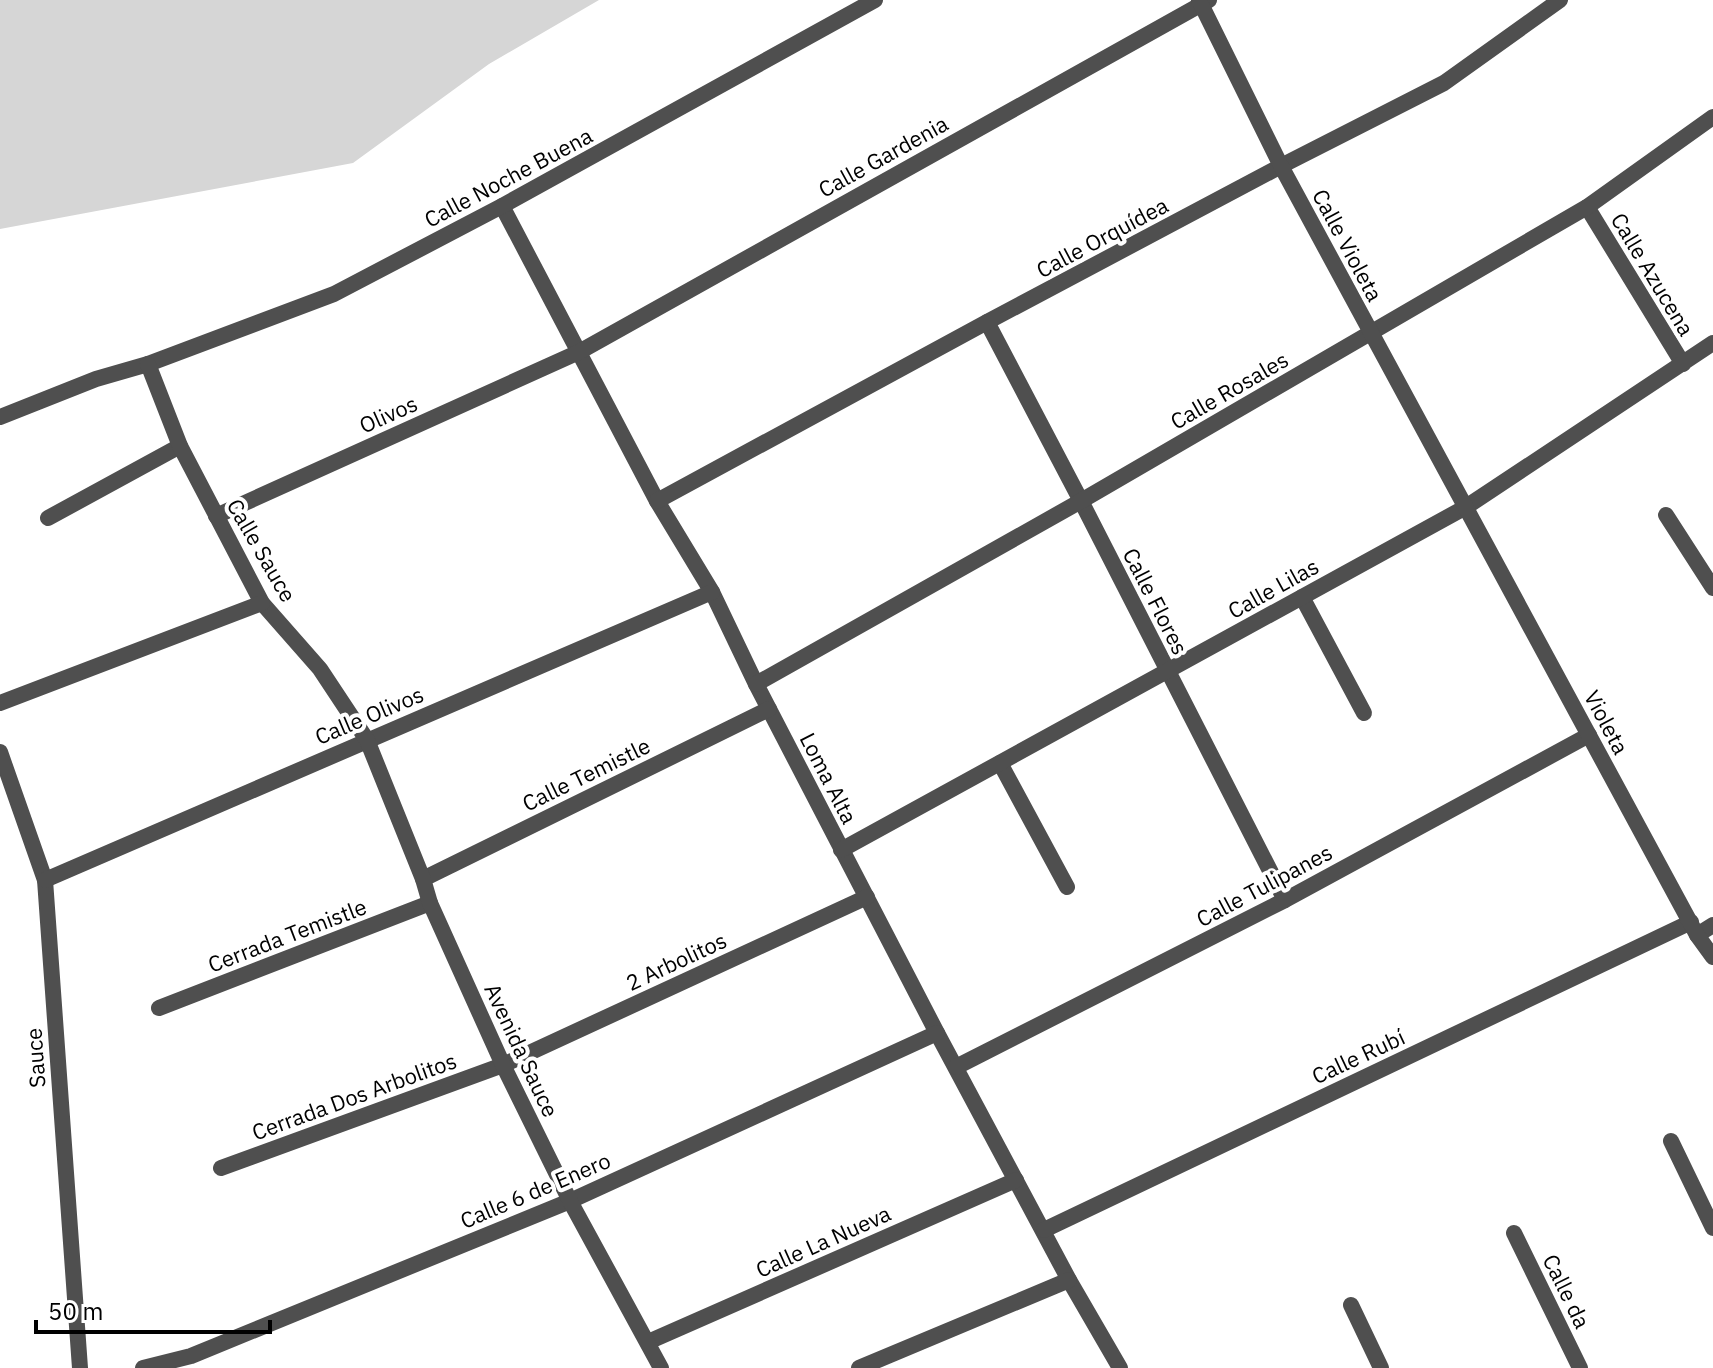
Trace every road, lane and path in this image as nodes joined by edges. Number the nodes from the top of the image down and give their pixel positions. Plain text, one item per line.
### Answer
1 (875, 0) edge
2 (1560, 0) edge
3 (1203, 1) edge
4 (1713, 117) edge
5 (1281, 166) junction
6 (502, 206) junction
7 (1587, 207) junction
8 (987, 322) junction
9 (1371, 333) junction
10 (1713, 343) edge
11 (579, 352) junction
12 (148, 364) junction
13 (1683, 364) junction
14 (0, 417) edge
15 (180, 446) junction
16 (657, 501) junction
17 (1081, 501) junction
18 (1466, 507) junction
19 (1666, 515) dead end
20 (216, 516) junction
21 (48, 518) dead end
22 (1713, 588) edge
23 (712, 592) junction
24 (1302, 597) junction
25 (262, 603) junction
26 (1167, 671) junction
27 (756, 684) junction
28 (0, 703) edge
29 (769, 709) junction
30 (1364, 713) dead end
31 (1589, 735) junction
32 (367, 740) junction
33 (0, 752) edge
34 (1000, 763) junction
35 (841, 850) junction
36 (423, 879) junction
37 (45, 880) junction
38 (1067, 887) dead end
39 (867, 897) junction
40 (1285, 900) junction
41 (430, 903) junction
42 (1713, 925) edge
43 (1694, 928) junction
44 (1713, 957) edge
45 (159, 1008) dead end
46 (937, 1033) junction
47 (503, 1065) junction
48 (956, 1067) junction
49 (1671, 1141) dead end
50 (221, 1168) dead end
51 (1016, 1180) junction
52 (570, 1201) junction
53 (1713, 1228) edge
54 (1044, 1230) junction
55 (1514, 1233) dead end
56 (1069, 1280) junction
57 (1351, 1305) dead end
58 (648, 1342) junction
59 (192, 1362) edge
60 (1114, 1366) edge
61 (80, 1368) edge
62 (143, 1368) edge
63 (661, 1368) edge
64 (859, 1368) edge
65 (1381, 1368) edge
66 (1580, 1368) edge

1 - 6 street, Calle Noche Buena
2 - 5 street, Calle Orquídea
3 - 5 street, Calle Violeta
3 - 11 street, Calle Gardenia
4 - 7 street, Calle Rosales
5 - 8 street, Calle Orquídea
5 - 9 street, Calle Violeta
6 - 11 street, Loma Alta
6 - 12 street, Calle Noche Buena
7 - 9 street, Calle Rosales
7 - 13 street, Calle Azucena
8 - 16 street, Calle Orquídea
8 - 17 street, Calle Flores
9 - 17 street, Calle Rosales
9 - 18 street, Calle Violeta
10 - 13 street, Calle Lilas
11 - 16 street, Loma Alta
11 - 20 street, Olivos
12 - 14 street, Calle Noche Buena
12 - 15 street, Calle Sauce
13 - 18 street, Calle Lilas
15 - 20 street, Calle Sauce
15 - 21 street
16 - 23 street, Loma Alta
17 - 26 street, Calle Flores
17 - 27 street, Calle Rosales
18 - 24 street, Calle Lilas
18 - 31 street, Violeta
19 - 22 street
20 - 25 street, Calle Sauce
23 - 27 street, Loma Alta
23 - 32 street, Calle Olivos
24 - 26 street, Calle Lilas
24 - 30 street
25 - 28 street
25 - 32 street, Calle Sauce
26 - 34 street, Calle Lilas
26 - 40 street, Calle Flores
27 - 29 street, Loma Alta
29 - 35 street, Loma Alta
29 - 36 street, Calle Temistle
31 - 40 street, Calle Tulipanes
31 - 43 street, Violeta
32 - 36 street, Avenida Sauce
32 - 37 street, Calle Olivos
33 - 37 street, Sauce
34 - 35 street, Calle Lilas
34 - 38 street
35 - 39 street, Loma Alta
36 - 41 street, Avenida Sauce
37 - 61 street, Sauce
39 - 46 street, Loma Alta
39 - 47 street, 2 Arbolitos
40 - 48 street, Calle Tulipanes
41 - 45 street, Cerrada Temistle
41 - 47 street, Avenida Sauce
42 - 43 street, Calle Rubí
43 - 44 street, Violeta
43 - 54 street, Calle Rubí
46 - 48 street, Loma Alta
46 - 52 street, Calle 6 de Enero
47 - 50 street, Cerrada Dos Arbolitos
47 - 52 street, Avenida Sauce
48 - 51 street, Loma Alta
49 - 53 street
51 - 54 street, Loma Alta
51 - 58 street, Calle La Nueva
52 - 58 street, Avenida Sauce
52 - 59 street, Calle 6 de Enero
54 - 56 street, Loma Alta
55 - 66 street, Calle da
56 - 60 street, Loma Alta
56 - 64 street
57 - 65 street
58 - 63 street, Avenida Sauce
59 - 62 street, Calle 6 de Enero

